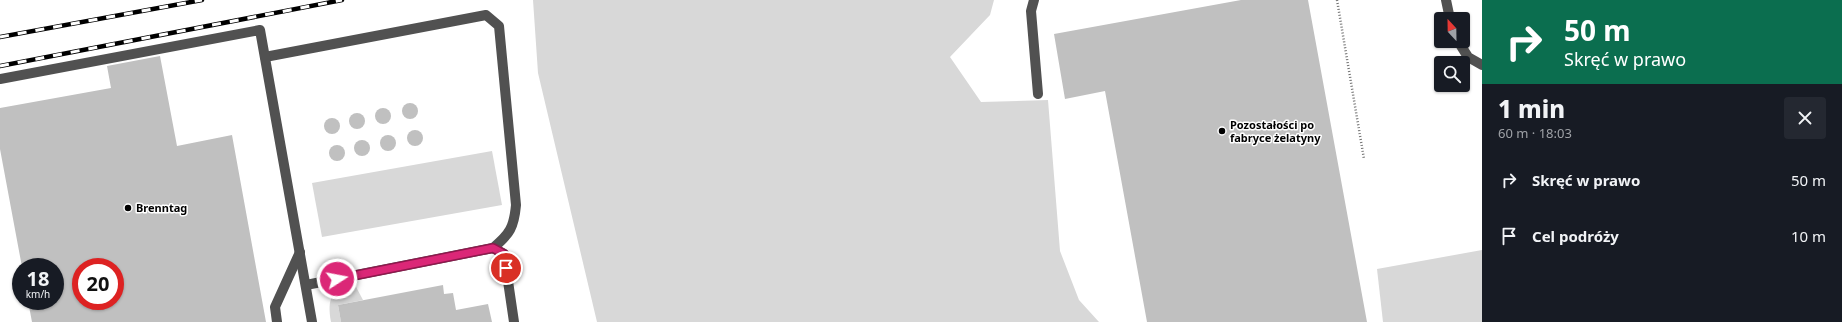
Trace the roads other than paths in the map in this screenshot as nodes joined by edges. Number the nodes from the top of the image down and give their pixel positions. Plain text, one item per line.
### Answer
1 (1034, 0) edge
2 (1446, 0) edge
3 (1449, 12) edge
4 (1462, 48) edge
5 (265, 57) junction
6 (1482, 65) edge
7 (0, 79) edge
8 (1038, 94) dead end
9 (493, 248) junction
10 (300, 252) junction
11 (306, 285) junction
12 (277, 322) edge
13 (312, 322) edge
14 (514, 322) edge

1 - 8 lane
2 - 3 lane
4 - 6 lane
5 - 7 lane
5 - 9 lane
5 - 10 lane
9 - 11 lane
9 - 14 lane
10 - 11 lane
10 - 12 lane
11 - 13 lane

